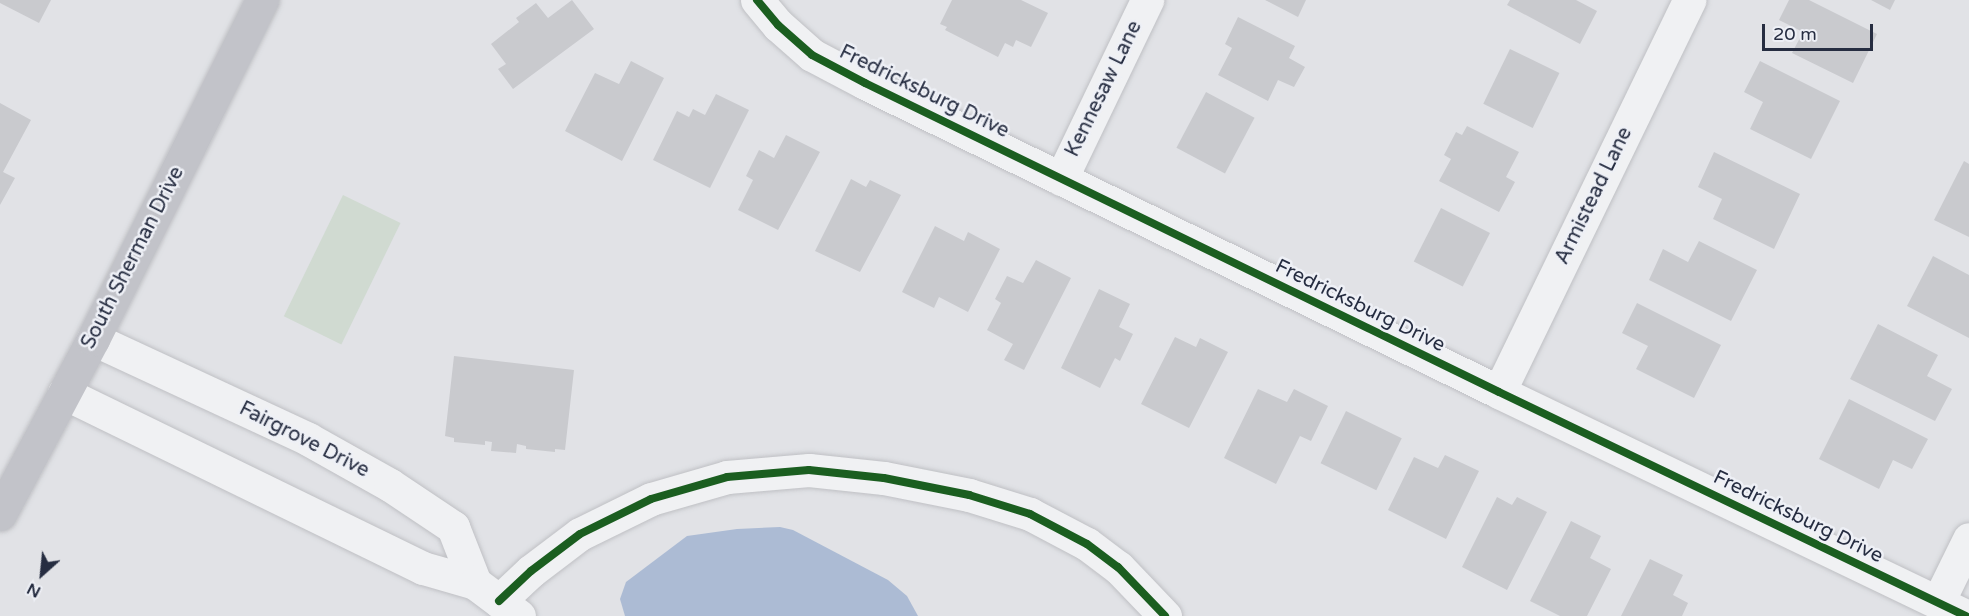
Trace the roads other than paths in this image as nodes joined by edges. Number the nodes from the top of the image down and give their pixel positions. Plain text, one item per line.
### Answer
1 (262, 0) edge
2 (757, 0) edge
3 (1147, 0) edge
4 (1689, 0) edge
5 (1060, 178) junction
6 (93, 339) junction
7 (1499, 392) junction
8 (64, 393) junction
9 (0, 514) edge
10 (1969, 539) edge
11 (498, 600) edge
12 (1952, 609) edge
13 (1165, 616) edge

1 - 6 street, South Sherman Drive
2 - 5 street, Fredricksburg Drive
3 - 5 street, Kennesaw Lane
4 - 7 street, Armistead Lane
5 - 7 street, Fredricksburg Drive
6 - 8 street, South Sherman Drive
6 - 11 street, Fairgrove Drive
7 - 12 street, Fredricksburg Drive
8 - 9 street, South Sherman Drive
8 - 11 street
10 - 12 street
11 - 13 street

